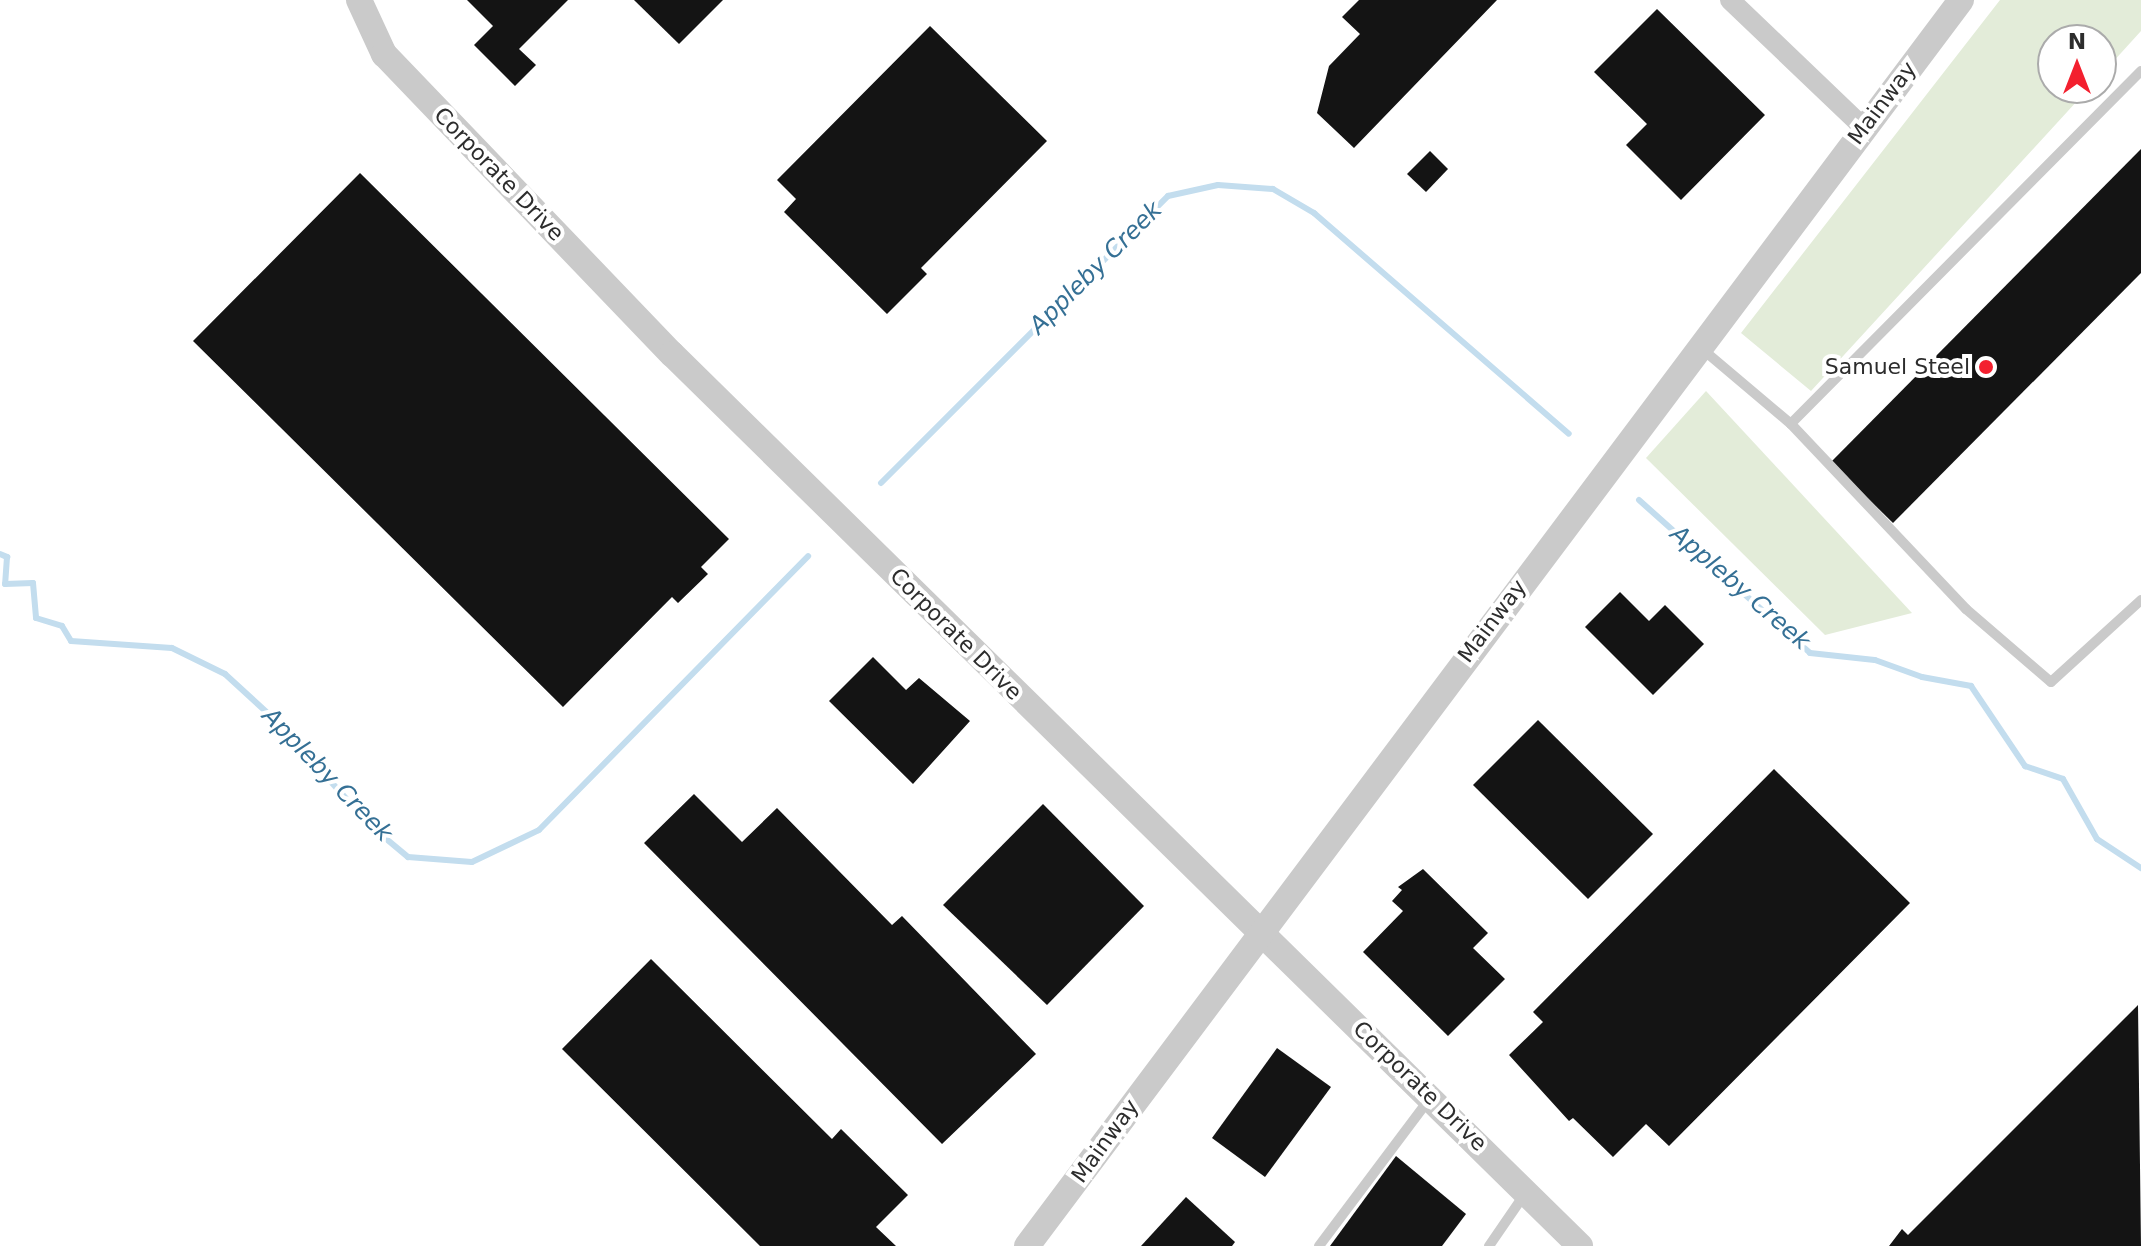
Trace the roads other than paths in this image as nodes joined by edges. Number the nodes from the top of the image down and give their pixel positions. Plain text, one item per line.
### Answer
1 (359, 0) edge
2 (1730, 0) edge
3 (1961, 0) edge
4 (2141, 71) edge
5 (1863, 127) junction
6 (1699, 346) junction
7 (1791, 424) junction
8 (2141, 600) edge
9 (1259, 931) junction
10 (1431, 1096) junction
11 (1527, 1191) junction
12 (1027, 1246) edge
13 (1319, 1246) edge
14 (1489, 1246) edge
15 (1580, 1246) edge

1 - 9 street, Corporate Drive
2 - 5 street
3 - 5 street, Mainway
4 - 7 lane
5 - 6 street, Mainway
6 - 7 lane
6 - 9 street, Mainway
7 - 8 lane
9 - 10 street, Corporate Drive
9 - 12 street, Mainway
10 - 11 street, Corporate Drive
10 - 13 lane
11 - 14 lane
11 - 15 street, Corporate Drive

